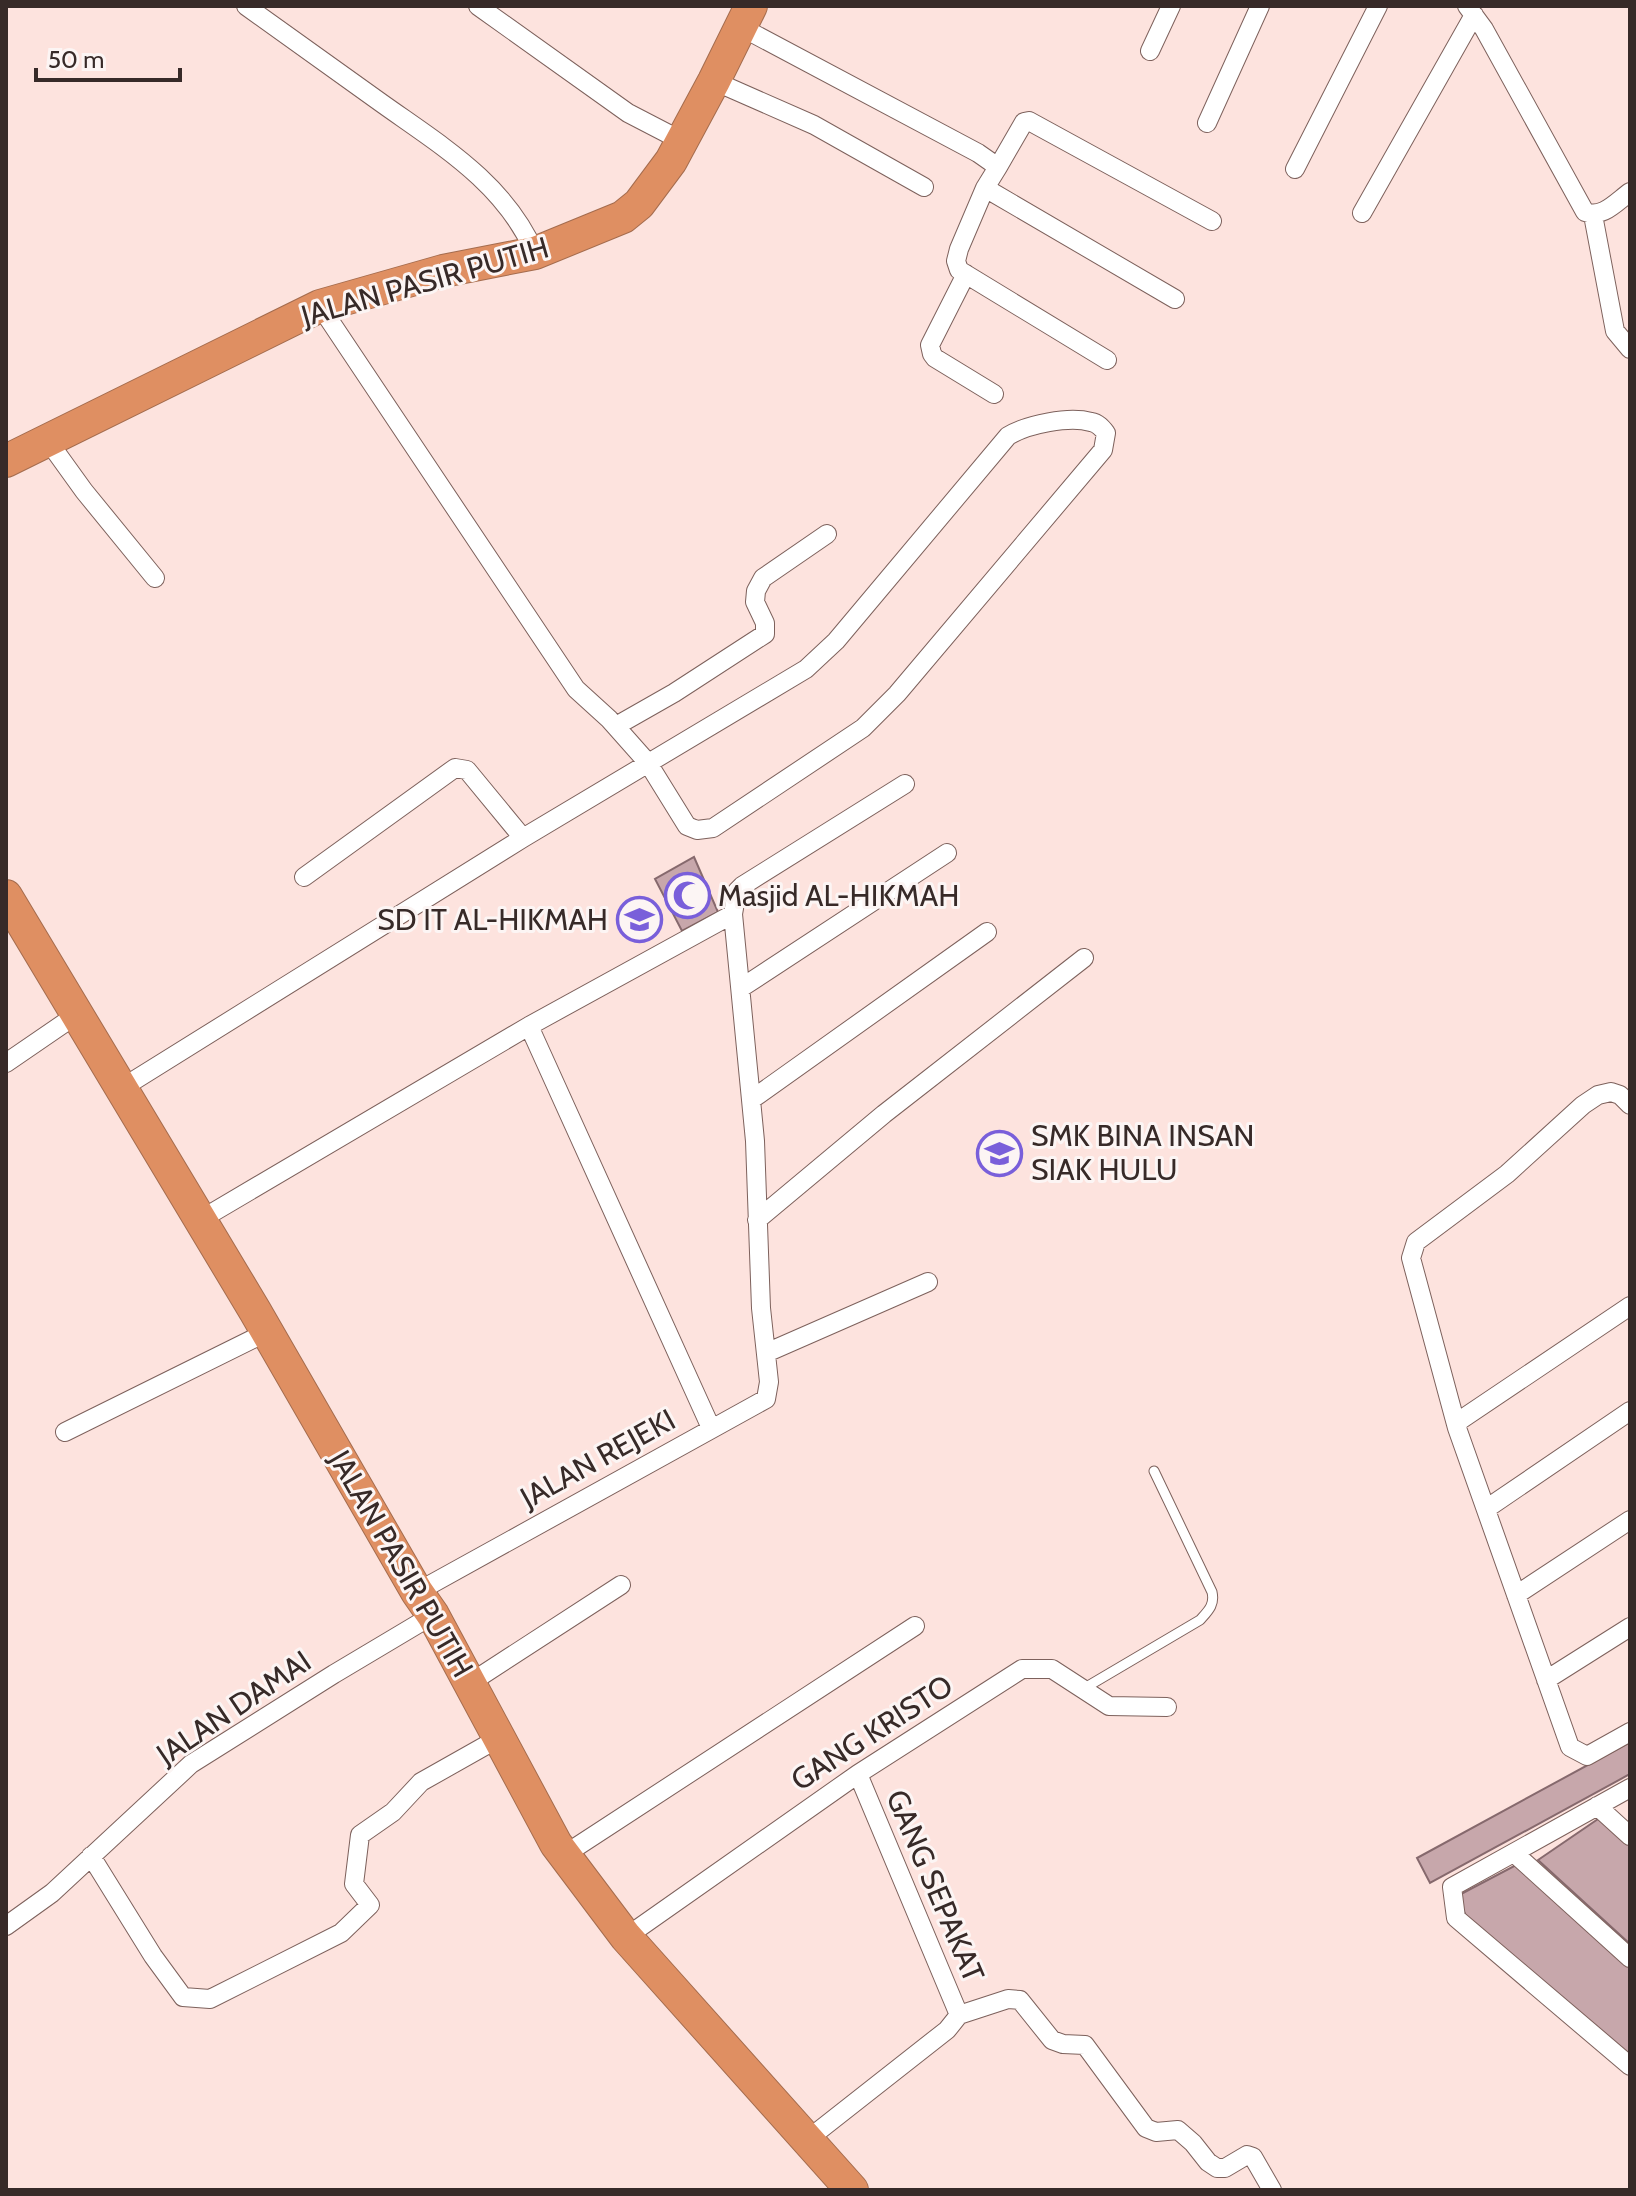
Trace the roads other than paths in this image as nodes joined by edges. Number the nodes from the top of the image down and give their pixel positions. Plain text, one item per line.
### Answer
1 (246, 6) edge
2 (478, 6) edge
3 (1171, 6) edge
4 (1260, 6) edge
5 (1378, 6) edge
6 (1470, 10) edge
7 (746, 16) edge
8 (1150, 51) dead end
9 (714, 81) junction
10 (1207, 123) dead end
11 (682, 141) junction
12 (998, 167) junction
13 (1295, 169) dead end
14 (924, 187) dead end
15 (985, 188) junction
16 (1630, 192) edge
17 (1362, 213) dead end
18 (1589, 214) junction
19 (1212, 221) dead end
20 (535, 253) junction
21 (966, 274) junction
22 (1175, 299) dead end
23 (320, 306) junction
24 (1630, 349) edge
25 (1107, 360) dead end
26 (994, 394) dead end
27 (48, 441) junction
28 (6, 461) edge
29 (827, 534) dead end
30 (155, 578) dead end
31 (616, 726) junction
32 (648, 763) junction
33 (905, 784) dead end
34 (523, 838) junction
35 (947, 853) dead end
36 (304, 877) dead end
37 (6, 896) edge
38 (733, 914) junction
39 (987, 932) dead end
40 (1084, 958) dead end
41 (741, 988) junction
42 (76, 1015) junction
43 (529, 1026) junction
44 (6, 1063) edge
45 (122, 1088) junction
46 (751, 1100) junction
47 (1630, 1105) edge
48 (200, 1220) junction
49 (757, 1220) junction
50 (928, 1282) dead end
51 (1630, 1306) edge
52 (267, 1332) junction
53 (766, 1353) junction
54 (1630, 1411) edge
55 (711, 1428) junction
56 (1457, 1428) junction
57 (65, 1432) dead end
58 (1154, 1471) dead end
59 (1486, 1509) junction
60 (1630, 1520) edge
61 (621, 1585) dead end
62 (1516, 1595) junction
63 (425, 1603) junction
64 (915, 1626) dead end
65 (1630, 1627) edge
66 (1546, 1680) junction
67 (470, 1683) junction
68 (1083, 1689) junction
69 (1167, 1707) dead end
70 (1630, 1732) edge
71 (499, 1738) junction
72 (858, 1774) junction
73 (1630, 1788) edge
74 (1597, 1806) junction
75 (1630, 1836) edge
76 (1514, 1853) junction
77 (564, 1855) junction
78 (91, 1856) junction
79 (6, 1926) edge
80 (626, 1937) junction
81 (1630, 1958) edge
82 (959, 2015) junction
83 (1630, 2066) edge
84 (807, 2140) junction
85 (852, 2190) edge
86 (1272, 2190) edge

1 - 20 street
2 - 11 street
3 - 8 street
4 - 10 street
5 - 13 street
6 - 17 street
6 - 18 street
7 - 9 highway, JALAN PASIR PUTIH
7 - 12 street
9 - 11 highway, JALAN PASIR PUTIH
9 - 14 street
11 - 20 highway, JALAN PASIR PUTIH
12 - 15 street
12 - 19 street
15 - 21 street
15 - 22 street
16 - 18 street
18 - 24 street
20 - 23 highway, JALAN PASIR PUTIH
21 - 25 street
21 - 26 street
23 - 27 highway, JALAN PASIR PUTIH
23 - 31 street
27 - 28 highway, JALAN PASIR PUTIH
27 - 30 street
29 - 31 street
31 - 32 street
32 - 32 street
32 - 34 street
33 - 38 street
34 - 36 street
34 - 45 street
35 - 41 street
37 - 42 highway, JALAN PASIR PUTIH
38 - 41 street, JALAN REJEKI
38 - 43 street
39 - 46 street
40 - 49 street
41 - 46 street, JALAN REJEKI
42 - 44 street
42 - 45 highway, JALAN PASIR PUTIH
43 - 48 street
43 - 55 street
45 - 48 highway, JALAN PASIR PUTIH
46 - 49 street, JALAN REJEKI
47 - 56 street
48 - 52 highway, JALAN PASIR PUTIH
49 - 53 street, JALAN REJEKI
50 - 53 street
51 - 56 street
52 - 57 street
52 - 63 highway, JALAN PASIR PUTIH
53 - 55 street, JALAN REJEKI
54 - 59 street
55 - 63 street, JALAN REJEKI
56 - 59 street
58 - 68 lane
59 - 62 street
60 - 62 street
61 - 67 street
62 - 66 street
63 - 67 highway, JALAN PASIR PUTIH
63 - 78 street, JALAN DAMAI
64 - 77 street
65 - 66 street
66 - 70 street
67 - 71 highway, JALAN PASIR PUTIH
68 - 69 street, GANG KRISTO
68 - 72 street, GANG KRISTO
71 - 77 highway, JALAN PASIR PUTIH
71 - 78 street
72 - 80 street, GANG KRISTO
72 - 82 street, GANG SEPAKAT
73 - 74 street
74 - 75 street
74 - 76 street
76 - 81 street
76 - 83 street
77 - 80 highway, JALAN PASIR PUTIH
78 - 79 street, JALAN DAMAI
80 - 84 highway, JALAN PASIR PUTIH
82 - 84 street, GANG SEPAKAT
82 - 86 street
84 - 85 highway, JALAN PASIR PUTIH

